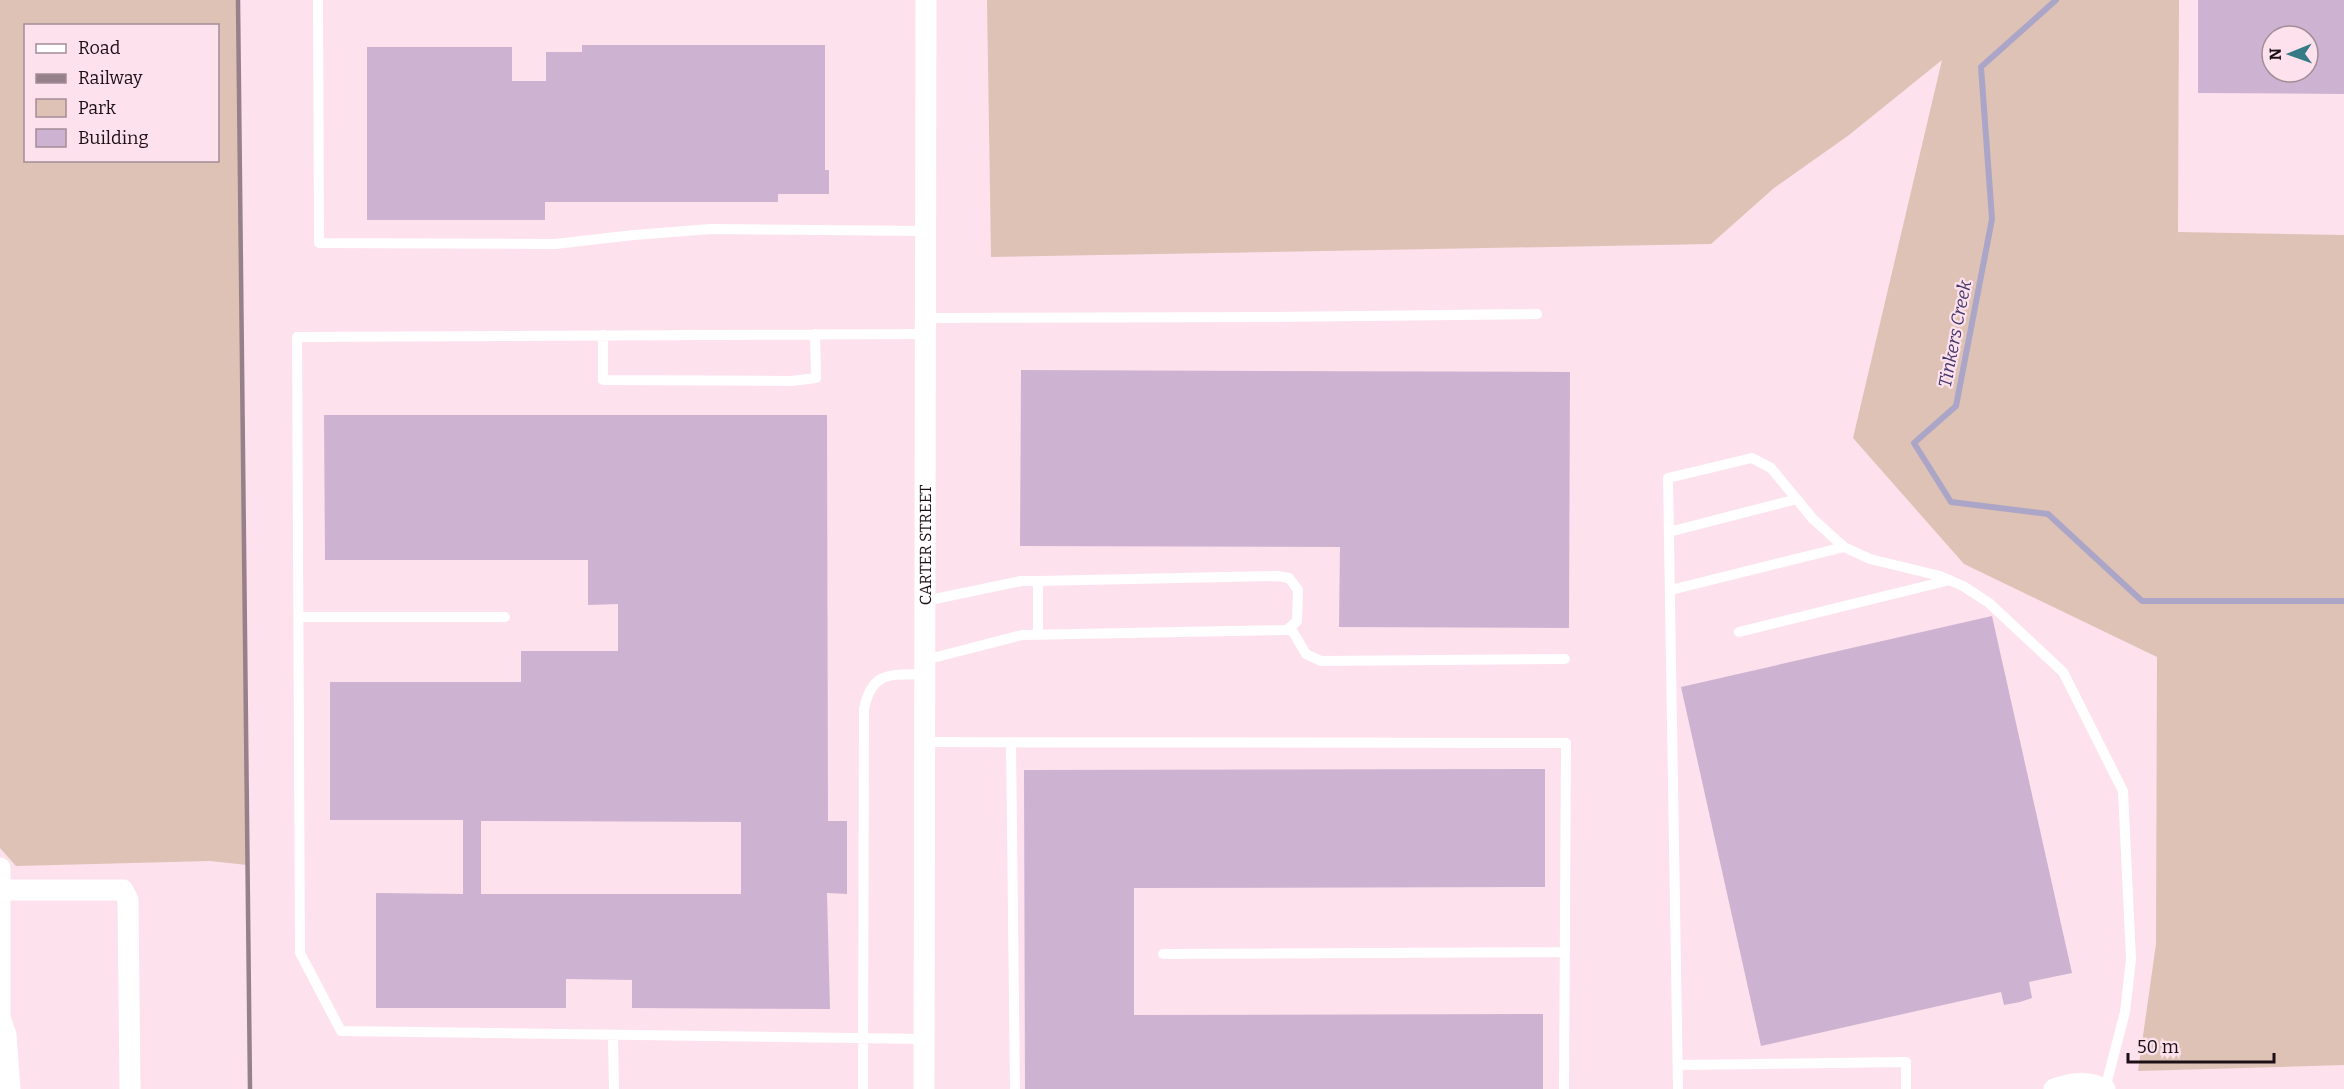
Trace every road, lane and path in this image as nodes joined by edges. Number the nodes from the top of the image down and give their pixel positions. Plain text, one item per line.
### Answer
1 (318, 0) edge
2 (926, 0) edge
3 (926, 231) junction
4 (1536, 314) dead end
5 (926, 326) junction
6 (815, 334) junction
7 (603, 335) junction
8 (1797, 499) junction
9 (1669, 532) junction
10 (1844, 547) junction
11 (1950, 580) junction
12 (1038, 581) junction
13 (1671, 590) junction
14 (925, 601) junction
15 (299, 617) junction
16 (505, 617) dead end
17 (1290, 627) junction
18 (1739, 632) dead end
19 (1038, 635) junction
20 (1565, 659) dead end
21 (925, 667) junction
22 (925, 742) junction
23 (1011, 742) junction
24 (0, 868) edge
25 (1, 890) edge
26 (1565, 952) junction
27 (1163, 954) dead end
28 (0, 1018) edge
29 (613, 1035) junction
30 (863, 1038) junction
31 (924, 1039) junction
32 (1678, 1065) junction
33 (10, 1089) edge
34 (130, 1089) edge
35 (614, 1089) edge
36 (863, 1089) edge
37 (924, 1089) edge
38 (1016, 1089) edge
39 (1564, 1089) edge
40 (1678, 1089) edge
41 (1906, 1089) edge
42 (2054, 1089) edge
43 (2105, 1089) edge

1 - 3 lane
2 - 3 street, CARTER STREET
3 - 5 street, CARTER STREET
4 - 5 lane
5 - 6 lane
5 - 14 street, CARTER STREET
6 - 7 lane
6 - 7 lane
7 - 15 lane
8 - 9 lane
8 - 9 lane
8 - 10 lane
9 - 13 lane
10 - 11 lane
10 - 13 lane
11 - 18 lane
11 - 43 lane
12 - 14 lane
12 - 17 lane
12 - 19 lane
13 - 32 lane
14 - 21 street, CARTER STREET
15 - 16 lane
15 - 29 lane
17 - 19 lane
17 - 20 lane
19 - 21 lane
21 - 22 street, CARTER STREET
21 - 30 lane
22 - 23 lane
22 - 31 street, CARTER STREET
23 - 26 lane
23 - 38 lane
24 - 25 street
25 - 28 street
25 - 34 street
26 - 27 lane
26 - 39 lane
28 - 33 street
29 - 30 lane
29 - 35 lane
30 - 31 lane
30 - 36 lane
31 - 37 street, CARTER STREET
32 - 40 lane
32 - 41 lane
42 - 43 street

